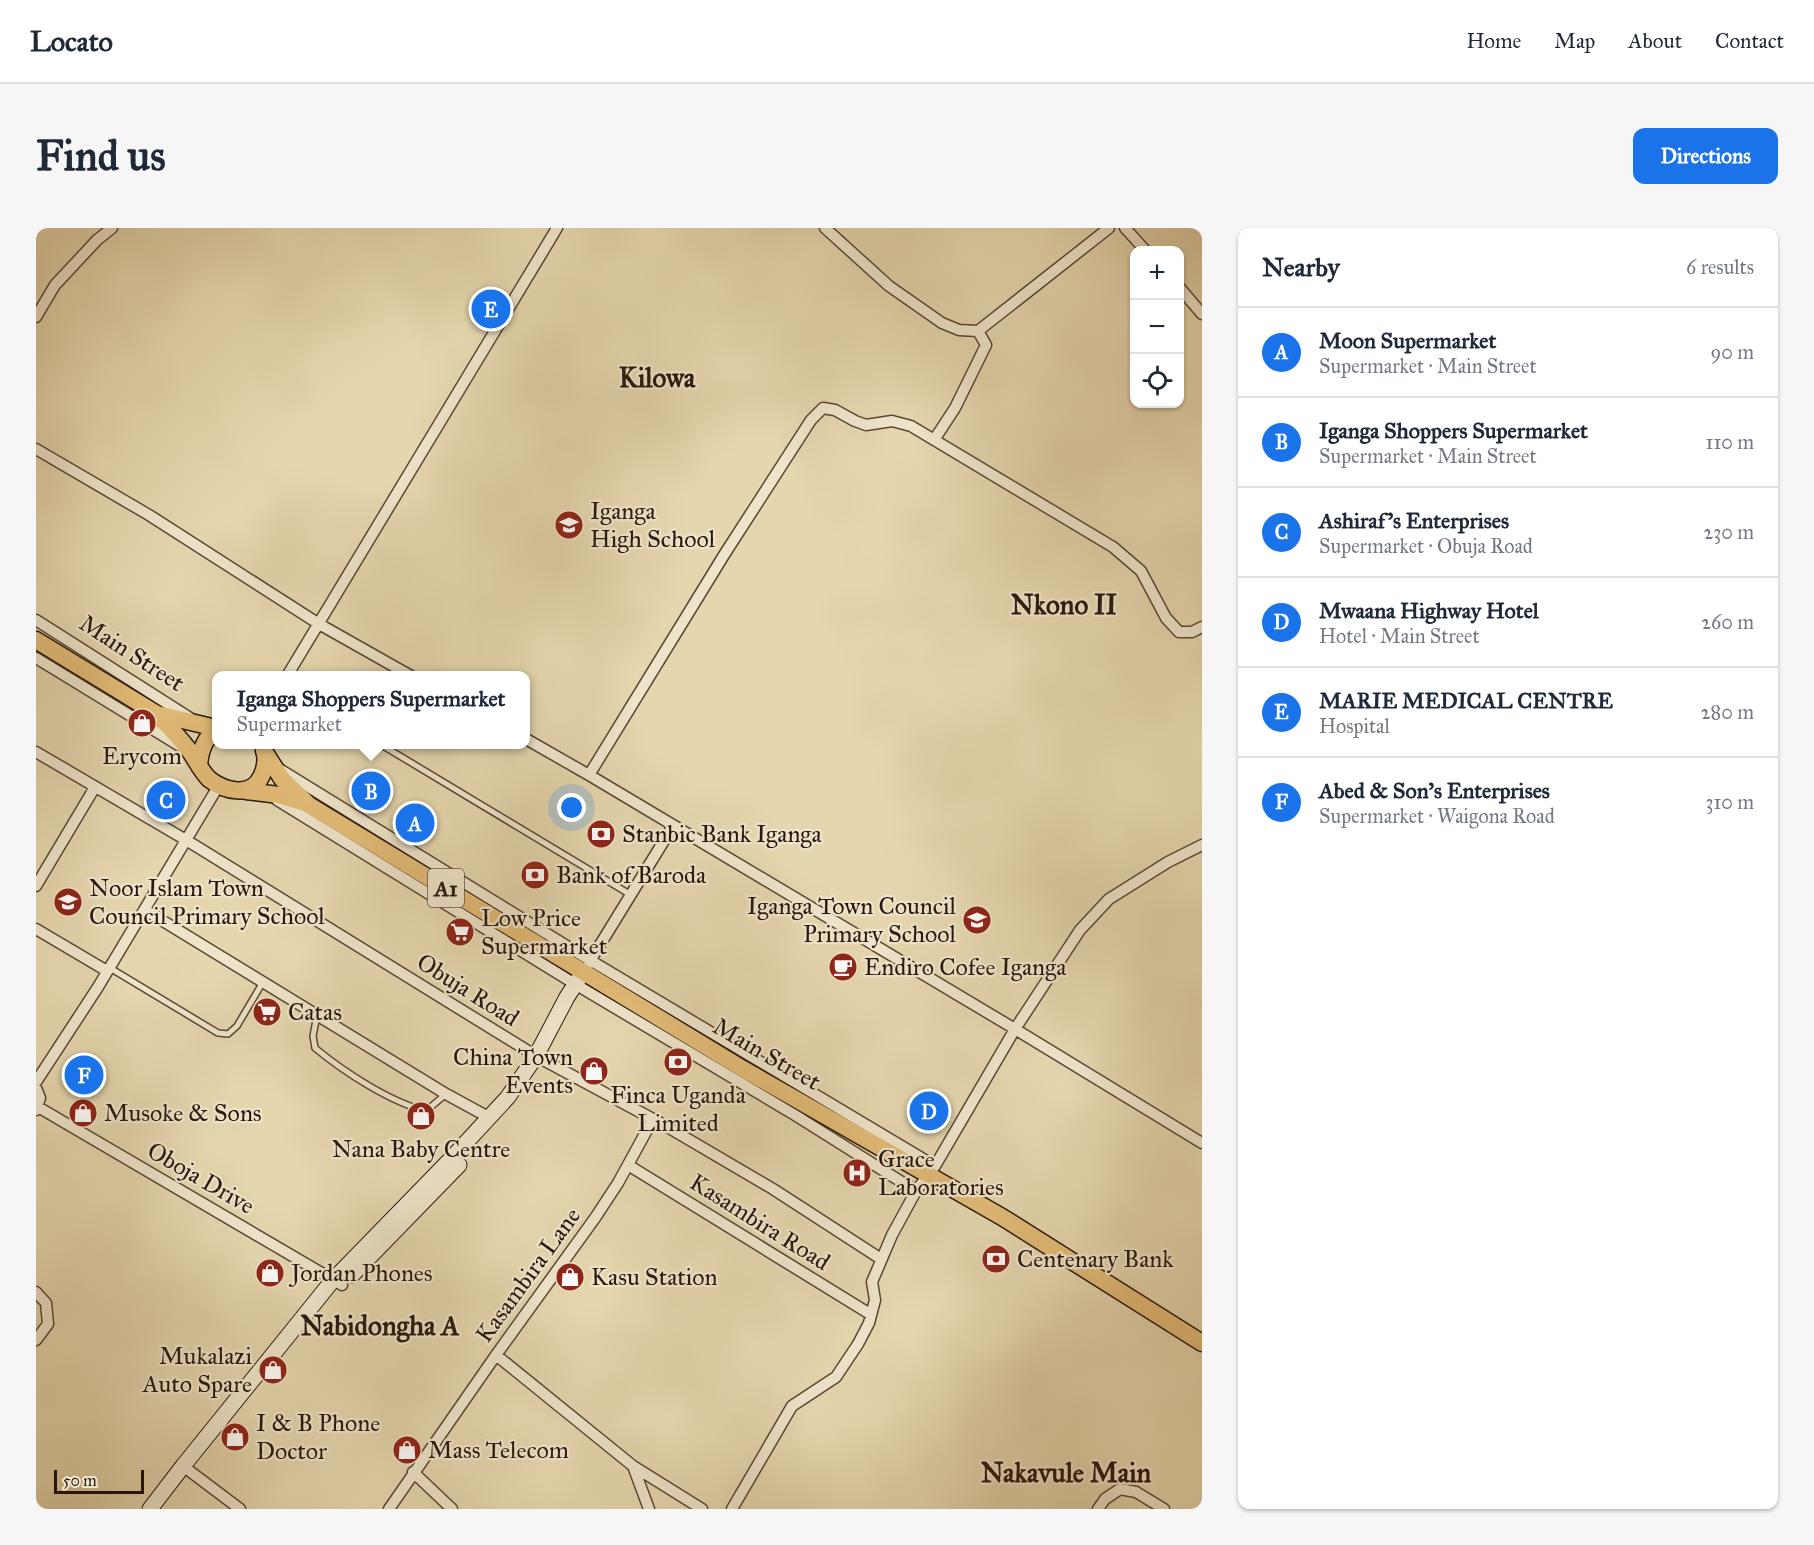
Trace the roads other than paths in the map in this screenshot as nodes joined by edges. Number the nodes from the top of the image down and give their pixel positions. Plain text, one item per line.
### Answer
1 (112, 228) edge
2 (557, 228) edge
3 (825, 228) edge
4 (1109, 228) edge
5 (1125, 228) edge
6 (1141, 246) edge
7 (1184, 294) edge
8 (1202, 314) edge
9 (36, 317) edge
10 (978, 331) junction
11 (934, 441) junction
12 (36, 449) edge
13 (36, 620) edge
14 (319, 624) junction
15 (1202, 627) edge
16 (36, 640) edge
17 (36, 658) edge
18 (290, 671) edge
19 (404, 671) edge
20 (157, 714) junction
21 (212, 728) edge
22 (530, 742) edge
23 (388, 749) edge
24 (36, 752) edge
25 (267, 754) edge
26 (195, 759) junction
27 (590, 775) junction
28 (219, 785) junction
29 (95, 787) junction
30 (246, 791) junction
31 (266, 793) junction
32 (309, 805) junction
33 (673, 826) junction
34 (186, 840) junction
35 (1202, 844) edge
36 (36, 885) edge
37 (631, 895) junction
38 (145, 910) junction
39 (36, 929) edge
40 (108, 969) junction
41 (582, 976) junction
42 (263, 982) junction
43 (317, 1015) junction
44 (1015, 1029) junction
45 (540, 1058) junction
46 (36, 1082) edge
47 (36, 1088) edge
48 (446, 1094) junction
49 (37, 1108) edge
50 (490, 1118) junction
51 (652, 1119) junction
52 (1202, 1143) edge
53 (628, 1165) junction
54 (932, 1171) junction
55 (916, 1191) junction
56 (881, 1259) junction
57 (338, 1283) junction
58 (36, 1292) edge
59 (870, 1314) junction
60 (36, 1340) edge
61 (1202, 1343) edge
62 (496, 1355) junction
63 (633, 1466) junction
64 (187, 1469) junction
65 (413, 1472) junction
66 (150, 1509) edge
67 (163, 1509) edge
68 (240, 1509) edge
69 (389, 1509) edge
70 (453, 1509) edge
71 (649, 1509) edge
72 (702, 1509) edge
73 (732, 1509) edge
74 (1098, 1509) edge
75 (1164, 1509) edge

1 - 9 street
2 - 14 street
3 - 10 street
4 - 10 street
5 - 6 street
7 - 8 street
10 - 11 street
11 - 15 street
11 - 27 street
12 - 14 street
13 - 21 street, Main Street
14 - 18 street
14 - 19 street
16 - 20 main road, Main Street
17 - 26 street, Main Street
20 - 21 main road, Main Street
20 - 26 main road, Main Street
21 - 26 main road
22 - 27 street
23 - 37 lane
24 - 29 street, Obuja Road
25 - 30 main road
25 - 32 main road, Main Street / A1
25 - 41 street, Main Street
26 - 28 main road, Main Street
27 - 33 street
28 - 30 main road, Main Street / A1
28 - 34 street
29 - 34 street, Obuja Road
29 - 36 street
30 - 31 main road, Main Street / A1
31 - 32 main road, Main Street / A1
31 - 41 street, Main Street
32 - 41 main road, Main Street / A1
33 - 37 street
33 - 44 street
34 - 38 street
34 - 45 street, Obuja Road
35 - 44 street
37 - 41 street
38 - 40 street
38 - 42 street
39 - 40 street
40 - 42 lane
40 - 46 street
41 - 45 main road
41 - 54 main road, Main Street / A1
41 - 55 street, Main Street
42 - 43 street
43 - 48 street
43 - 48 lane
44 - 52 street
44 - 54 street
45 - 50 main road
45 - 51 street, Obuja Road
45 - 57 main road
47 - 49 street
48 - 50 street
49 - 57 street, Oboja Drive
50 - 57 main road
51 - 53 street, Kasambira Lane
51 - 56 street, Obuja Road
53 - 59 street, Kasambira Road
53 - 62 street, Kasambira Lane
54 - 55 street
54 - 61 main road, Main Street / A1
55 - 56 street
56 - 59 street
57 - 64 main road
58 - 60 street
59 - 73 street
62 - 63 street
62 - 65 street, Kasambira Lane
63 - 71 street
63 - 72 street
64 - 66 main road
64 - 67 main road
64 - 68 street
65 - 69 street, Kasambira Lane
65 - 70 street
74 - 75 street

